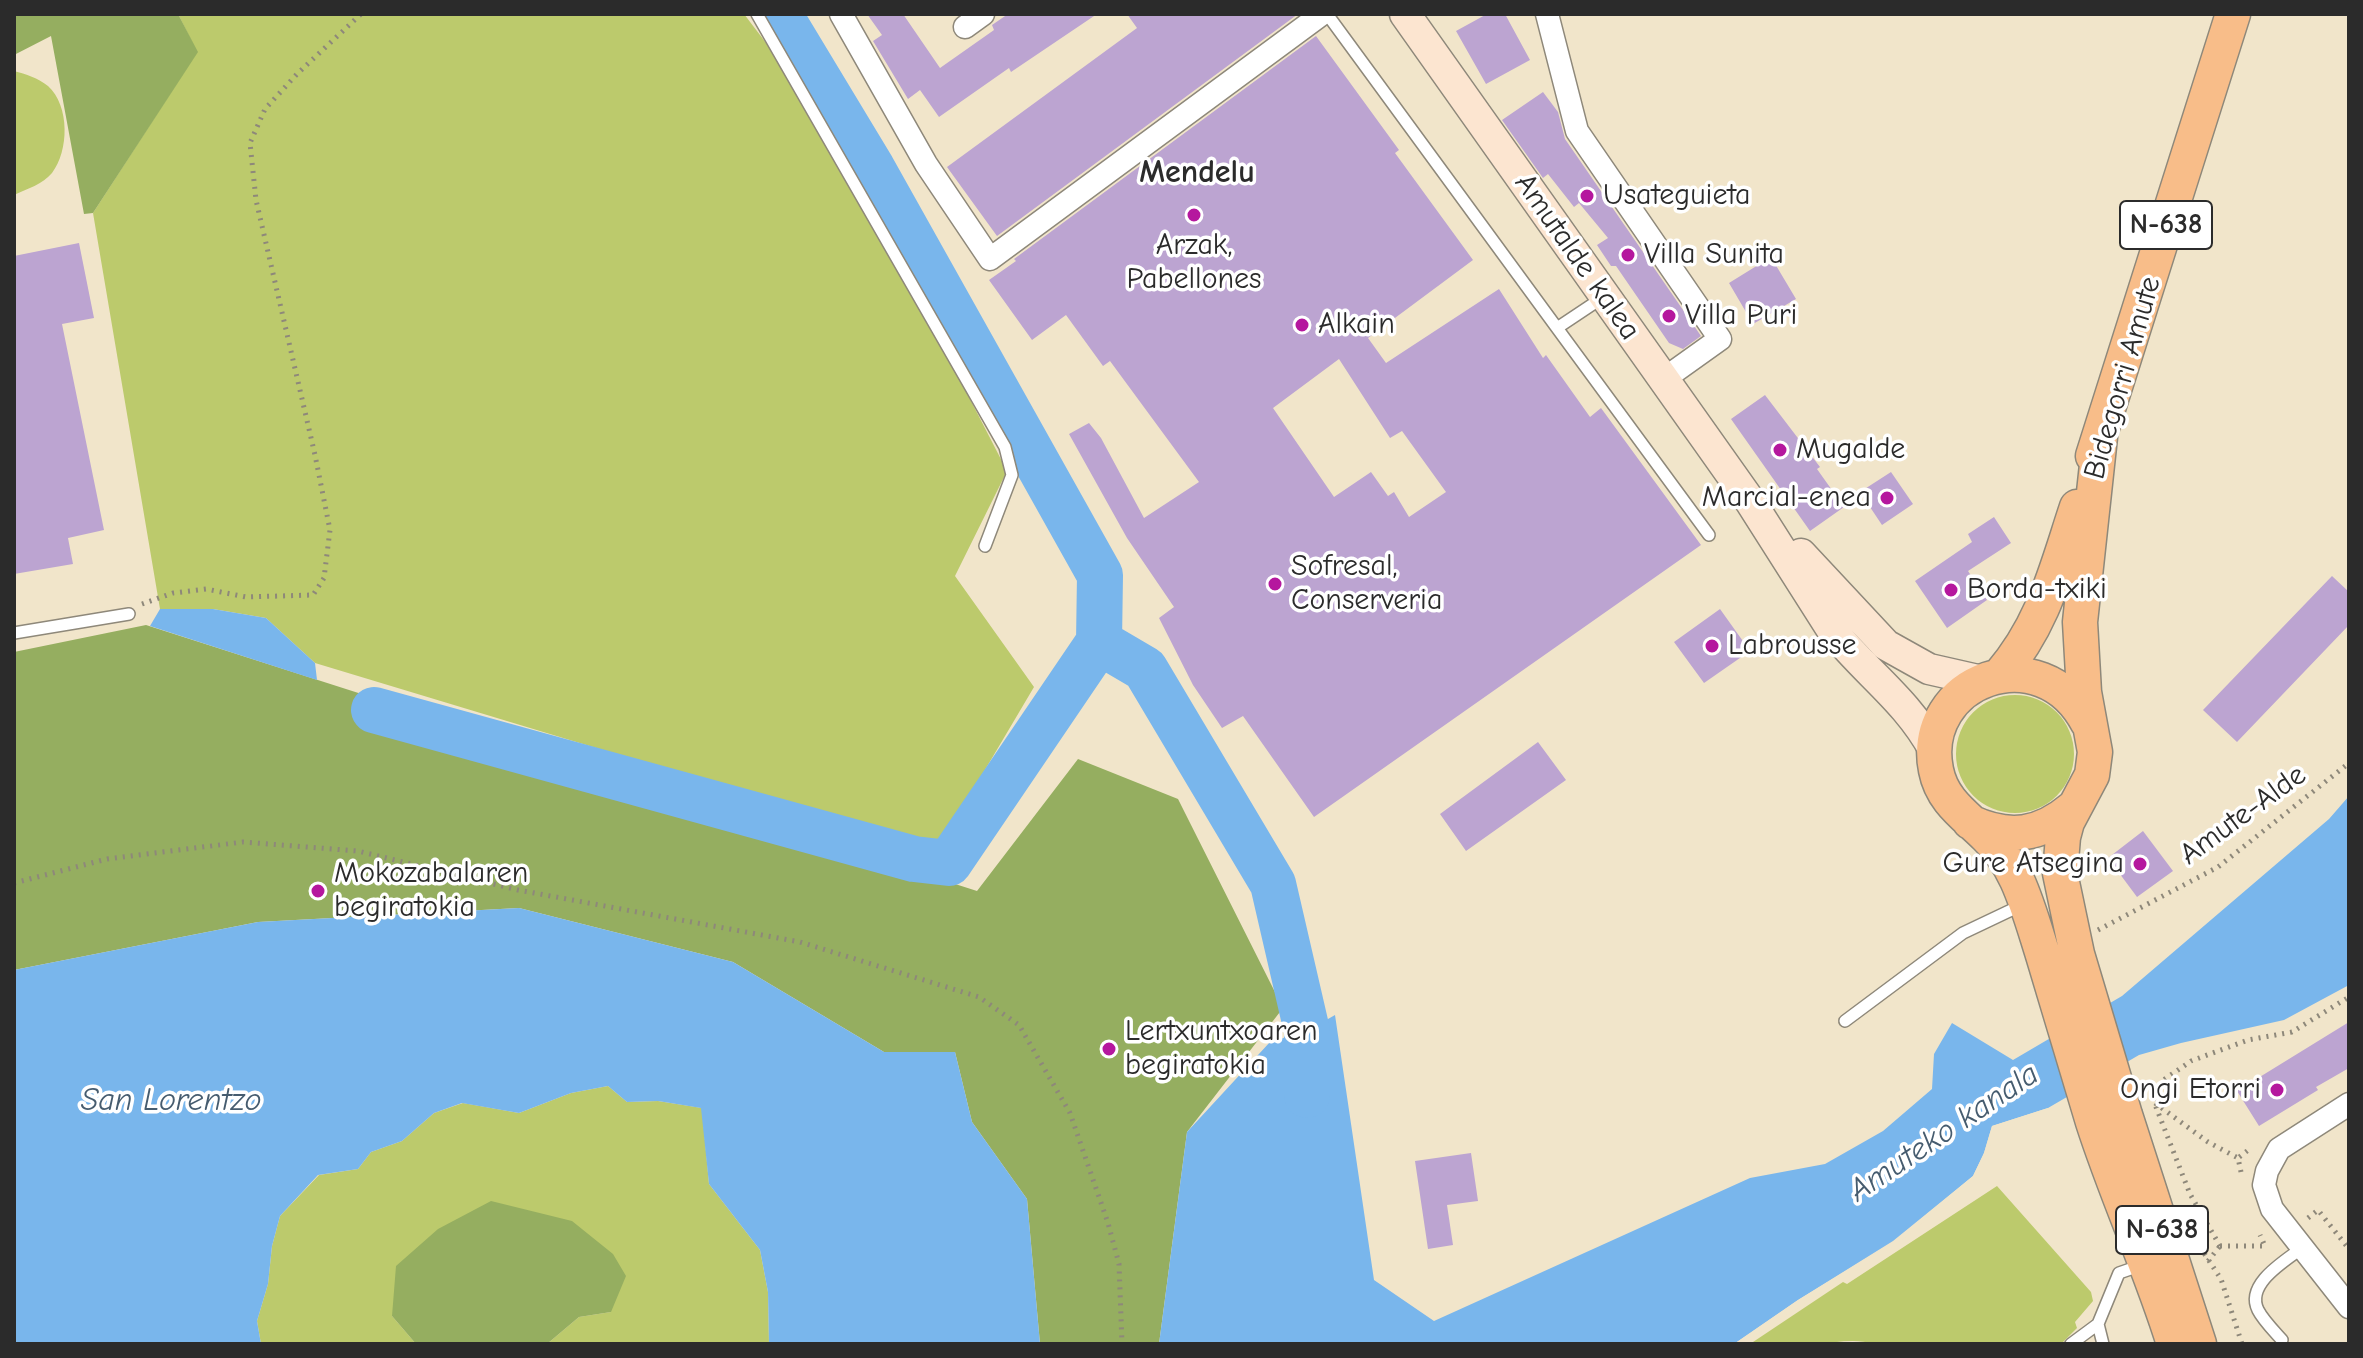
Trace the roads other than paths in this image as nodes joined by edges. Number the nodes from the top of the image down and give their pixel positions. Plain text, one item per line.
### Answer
1 (757, 14) edge
2 (841, 14) edge
3 (1325, 14) edge
4 (1405, 14) edge
5 (1547, 14) edge
6 (2233, 14) edge
7 (1605, 296) junction
8 (1557, 328) junction
9 (1664, 379) junction
10 (2100, 437) junction
11 (1750, 501) junction
12 (1709, 535) dead end
13 (985, 546) dead end
14 (129, 614) road end
15 (14, 633) edge
16 (1991, 678) junction
17 (2090, 727) junction
18 (1934, 750) junction
19 (2073, 808) junction
20 (1970, 821) junction
21 (2026, 903) junction
22 (2078, 948) junction
23 (1845, 1021) dead end
24 (2349, 1104) edge
25 (2124, 1114) junction
26 (2302, 1248) junction
27 (2146, 1264) junction
28 (2349, 1307) edge
29 (2098, 1324) junction
30 (2282, 1340) dead end
31 (2071, 1344) edge
32 (2103, 1344) edge
33 (2174, 1344) edge
34 (2199, 1344) edge

1 - 13 lane
2 - 3 street
3 - 8 lane
4 - 7 main road, Amutalde kalea
5 - 9 street
6 - 10 main road, N-638
7 - 8 lane
7 - 9 main road, Amutalde kalea
8 - 12 lane
9 - 11 main road, Amutalde kalea
10 - 16 main road, N-638
10 - 17 main road, N-638
11 - 16 main road, Amutalde kalea
11 - 18 main road, Amutalde kalea
14 - 15 lane
16 - 17 main road, N-638
16 - 18 main road, N-638
17 - 19 main road, N-638
18 - 20 main road, N-638
19 - 20 main road, N-638
19 - 22 main road, N-638
20 - 21 main road, N-638
21 - 22 main road, N-638
21 - 23 lane
22 - 25 main road, N-638
24 - 26 street
25 - 27 main road, N-638
25 - 34 main road, N-638
26 - 28 street
26 - 30 lane
27 - 29 lane
27 - 33 main road, N-638
29 - 31 lane
29 - 32 lane

